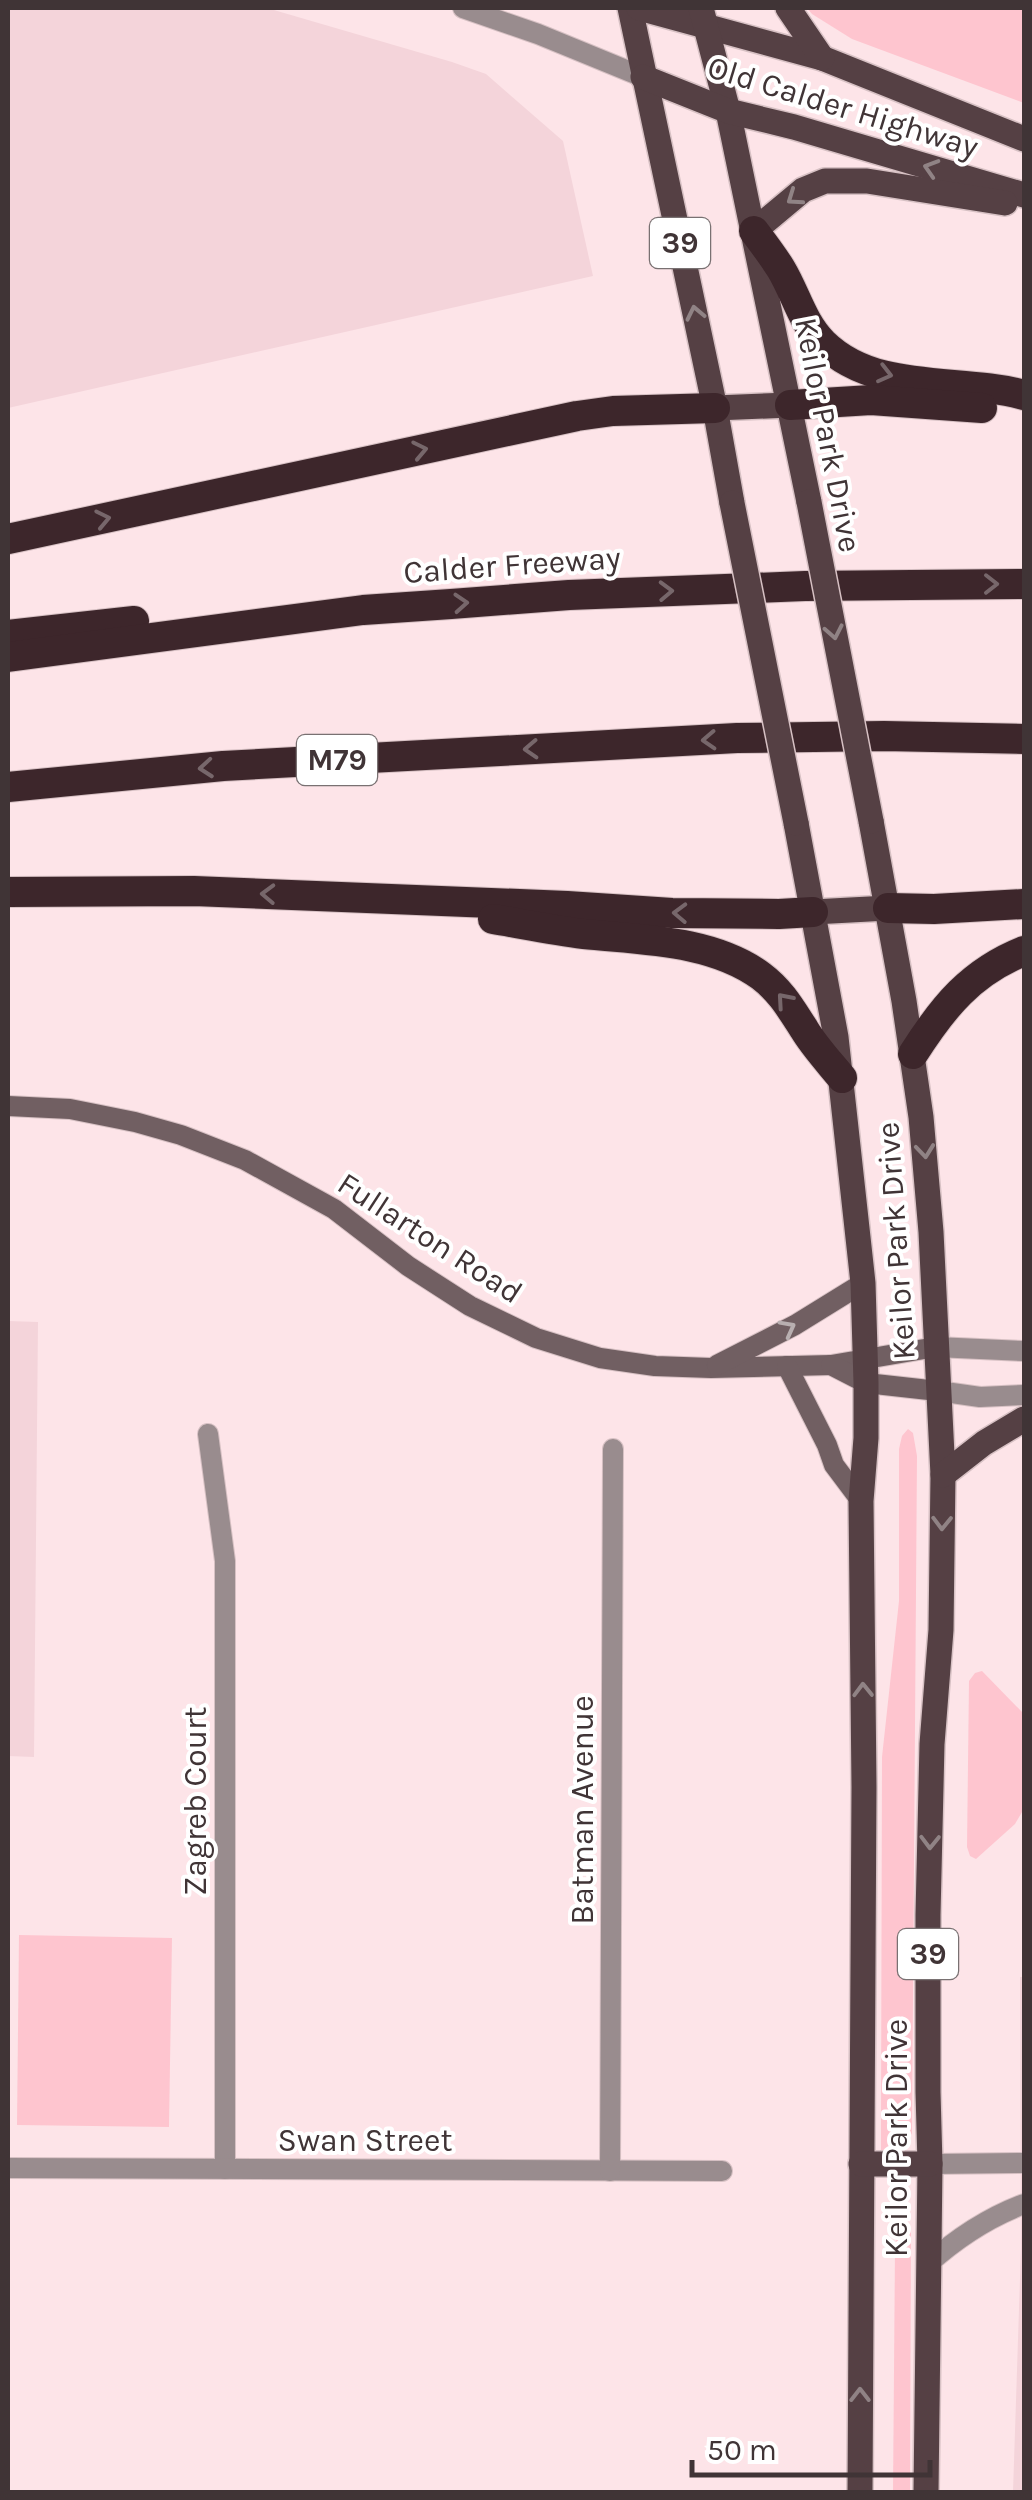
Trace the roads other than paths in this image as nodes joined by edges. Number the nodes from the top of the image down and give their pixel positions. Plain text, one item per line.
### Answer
1 (463, 8) edge
2 (630, 8) edge
3 (639, 8) edge
4 (788, 8) edge
5 (704, 17) edge
6 (822, 58) junction
7 (644, 77) junction
8 (728, 111) junction
9 (1024, 139) edge
10 (1024, 196) edge
11 (1024, 206) edge
12 (754, 231) junction
13 (1024, 395) edge
14 (790, 405) junction
15 (715, 408) junction
16 (1024, 411) edge
17 (8, 540) edge
18 (1024, 584) edge
19 (364, 610) junction
20 (8, 635) edge
21 (8, 657) edge
22 (1024, 739) edge
23 (8, 786) edge
24 (8, 892) edge
25 (366, 898) junction
26 (1024, 904) edge
27 (888, 908) junction
28 (813, 912) junction
29 (1024, 951) edge
30 (913, 1054) junction
31 (842, 1078) junction
32 (8, 1106) edge
33 (863, 1282) junction
34 (936, 1347) junction
35 (1024, 1352) edge
36 (787, 1366) junction
37 (711, 1368) junction
38 (865, 1370) junction
39 (938, 1391) junction
40 (1024, 1395) edge
41 (1024, 1419) edge
42 (208, 1434) dead end
43 (613, 1449) dead end
44 (943, 1476) junction
45 (860, 1501) junction
46 (1024, 2163) edge
47 (861, 2164) junction
48 (930, 2164) junction
49 (8, 2168) edge
50 (225, 2169) junction
51 (610, 2171) junction
52 (722, 2171) dead end
53 (1024, 2204) edge
54 (928, 2264) junction
55 (860, 2492) edge
56 (926, 2492) edge

1 - 7 street
2 - 7 main road, Keilor Park Drive / 39
3 - 5 main road, Old Calder Highway
4 - 6 main road
5 - 6 main road, Old Calder Highway
5 - 8 main road, Keilor Park Drive / 39
6 - 9 main road, Old Calder Highway
7 - 8 main road, Old Calder Highway
15 -> 7 main road, Keilor Park Drive / 39
10 -> 8 main road, Old Calder Highway
8 - 12 main road, Keilor Park Drive / 39
11 -> 12 main road
12 -> 13 highway
12 - 14 main road, Keilor Park Drive / 39
14 - 15 main road
14 - 16 highway
14 -> 27 main road, Keilor Park Drive / 39, bridge
17 -> 15 highway
15 - 28 main road, Keilor Park Drive / 39, bridge
19 -> 18 highway, Calder Freeway
19 - 20 highway
19 - 21 highway, Calder Freeway
22 -> 23 highway, M79
25 -> 24 highway
28 -> 25 highway
31 -> 25 highway
26 - 27 highway
27 - 28 main road
27 - 30 main road, Keilor Park Drive / 39
28 - 31 main road, Keilor Park Drive / 39
29 - 30 highway
30 -> 34 main road, Keilor Park Drive / 39
31 - 33 main road, Keilor Park Drive / 39
32 - 37 main road, Fullarton Road
37 -> 33 main road
33 - 38 main road, Keilor Park Drive / 39
34 - 35 street
34 - 38 main road
34 - 39 main road, Keilor Park Drive / 39
36 - 37 main road, Fullarton Road
36 - 38 main road, Fullarton Road
36 - 45 main road
38 - 39 main road, Fullarton Road
38 - 45 main road, Keilor Park Drive / 39
39 - 40 street
39 - 44 main road, Keilor Park Drive / 39
41 - 44 main road
42 - 50 street, Zagreb Court
43 - 51 street, Batman Avenue
44 -> 48 main road, Keilor Park Drive / 39
47 -> 45 main road, Keilor Park Drive / 39
46 - 48 street
47 - 48 main road
55 -> 47 main road, Keilor Park Drive / 39
48 - 54 main road, Keilor Park Drive / 39
49 - 50 street, Swan Street
50 - 51 street, Swan Street
51 - 52 street, Swan Street
53 - 54 street
54 - 56 main road, Keilor Park Drive / 39

